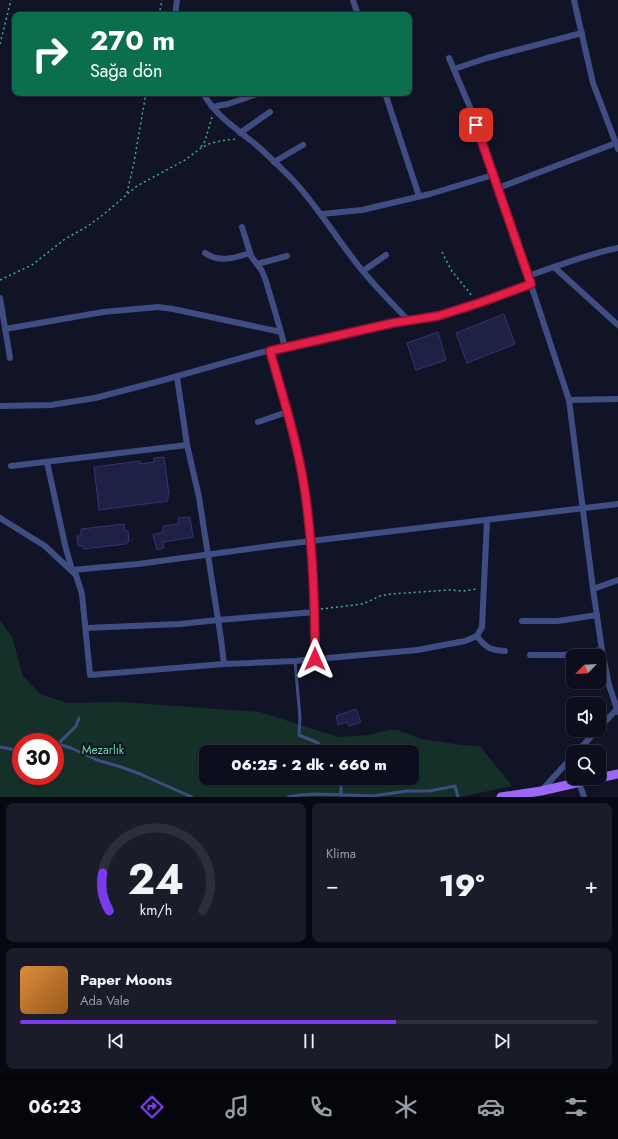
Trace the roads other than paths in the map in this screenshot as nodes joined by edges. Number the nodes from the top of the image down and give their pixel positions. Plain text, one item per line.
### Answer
1 (177, 0) edge
2 (353, 0) edge
3 (574, 0) edge
4 (175, 12) edge
5 (357, 12) edge
6 (582, 33) junction
7 (450, 58) dead end
8 (454, 69) junction
9 (204, 96) edge
10 (251, 96) edge
11 (386, 96) edge
12 (212, 107) junction
13 (270, 112) dead end
14 (240, 133) junction
15 (616, 143) junction
16 (303, 145) dead end
17 (618, 149) edge
18 (274, 162) junction
19 (493, 175) junction
20 (498, 188) junction
21 (419, 196) junction
22 (322, 214) junction
23 (242, 228) dead end
24 (618, 248) edge
25 (205, 253) dead end
26 (250, 253) junction
27 (386, 255) dead end
28 (287, 256) dead end
29 (257, 264) junction
30 (554, 267) junction
31 (363, 271) junction
32 (528, 276) junction
33 (531, 284) junction
34 (0, 298) edge
35 (410, 321) junction
36 (618, 325) edge
37 (5, 329) junction
38 (281, 332) junction
39 (285, 348) junction
40 (270, 351) junction
41 (10, 358) dead end
42 (177, 377) junction
43 (618, 399) edge
44 (569, 400) junction
45 (0, 406) edge
46 (287, 412) junction
47 (258, 422) dead end
48 (187, 445) junction
49 (47, 462) junction
50 (11, 466) dead end
51 (618, 504) edge
52 (583, 509) junction
53 (0, 518) edge
54 (487, 520) junction
55 (310, 541) junction
56 (208, 554) junction
57 (72, 570) junction
58 (618, 580) edge
59 (593, 590) junction
60 (315, 611) junction
61 (597, 615) junction
62 (218, 620) junction
63 (522, 621) dead end
64 (86, 628) junction
65 (477, 636) junction
66 (602, 649) edge
67 (505, 651) dead end
68 (566, 654) edge
69 (530, 655) dead end
70 (315, 659) junction
71 (295, 660) junction
72 (224, 664) junction
73 (606, 670) edge
74 (618, 710) edge
75 (80, 718) dead end
76 (606, 721) edge
77 (64, 737) edge
78 (591, 737) edge
79 (319, 745) edge
80 (583, 745) edge
81 (64, 746) edge
82 (0, 747) edge
83 (12, 749) edge
84 (566, 764) edge
85 (618, 774) edge
86 (606, 777) edge
87 (340, 785) edge
88 (567, 785) edge
89 (581, 785) edge
90 (541, 791) junction
91 (341, 794) junction
92 (192, 797) edge
93 (288, 797) edge
94 (458, 797) edge
95 (501, 797) edge
96 (584, 797) edge

1 - 4 street
2 - 5 street
3 - 6 street
6 - 8 street
6 - 15 street
7 - 8 street
8 - 19 street
9 - 12 street
10 - 12 street
11 - 21 street
12 - 14 street
13 - 14 street
14 - 18 street
15 - 17 street
15 - 20 street
16 - 18 street
18 - 22 street
19 - 20 street
19 - 21 street
20 - 32 street
21 - 22 street
22 - 31 street
23 - 26 street
24 - 30 street
25 - 26 street
26 - 29 street
27 - 31 street
28 - 29 street
29 - 38 street
30 - 32 street
30 - 36 street
31 - 35 street
32 - 33 street
33 - 35 street
33 - 44 street
34 - 37 street
35 - 39 street
37 - 38 street
37 - 41 street
38 - 39 street
39 - 40 street
40 - 42 street
40 - 46 street
42 - 45 street
42 - 48 street
43 - 44 street
44 - 52 street
46 - 47 street
46 - 55 street
48 - 49 street
48 - 56 street
49 - 50 street
49 - 57 street
51 - 52 street
52 - 54 street
52 - 59 street
53 - 57 street
54 - 55 street
54 - 65 street
55 - 56 street
55 - 60 street
56 - 57 street
56 - 62 street
57 - 64 street
58 - 59 street
59 - 61 street
60 - 62 street
60 - 70 street
61 - 63 street
61 - 66 street
62 - 64 street
62 - 72 street
64 - 72 street
65 - 67 street
65 - 70 street
68 - 69 street
70 - 71 street
71 - 72 street
71 - 79 lane
73 - 74 street
74 - 76 street
75 - 77 lane
78 - 80 street
81 - 92 lane
82 - 83 lane
84 - 90 street
85 - 86 main road
87 - 91 lane
88 - 90 main road
89 - 96 street
90 - 95 main road
91 - 93 lane
91 - 94 lane

